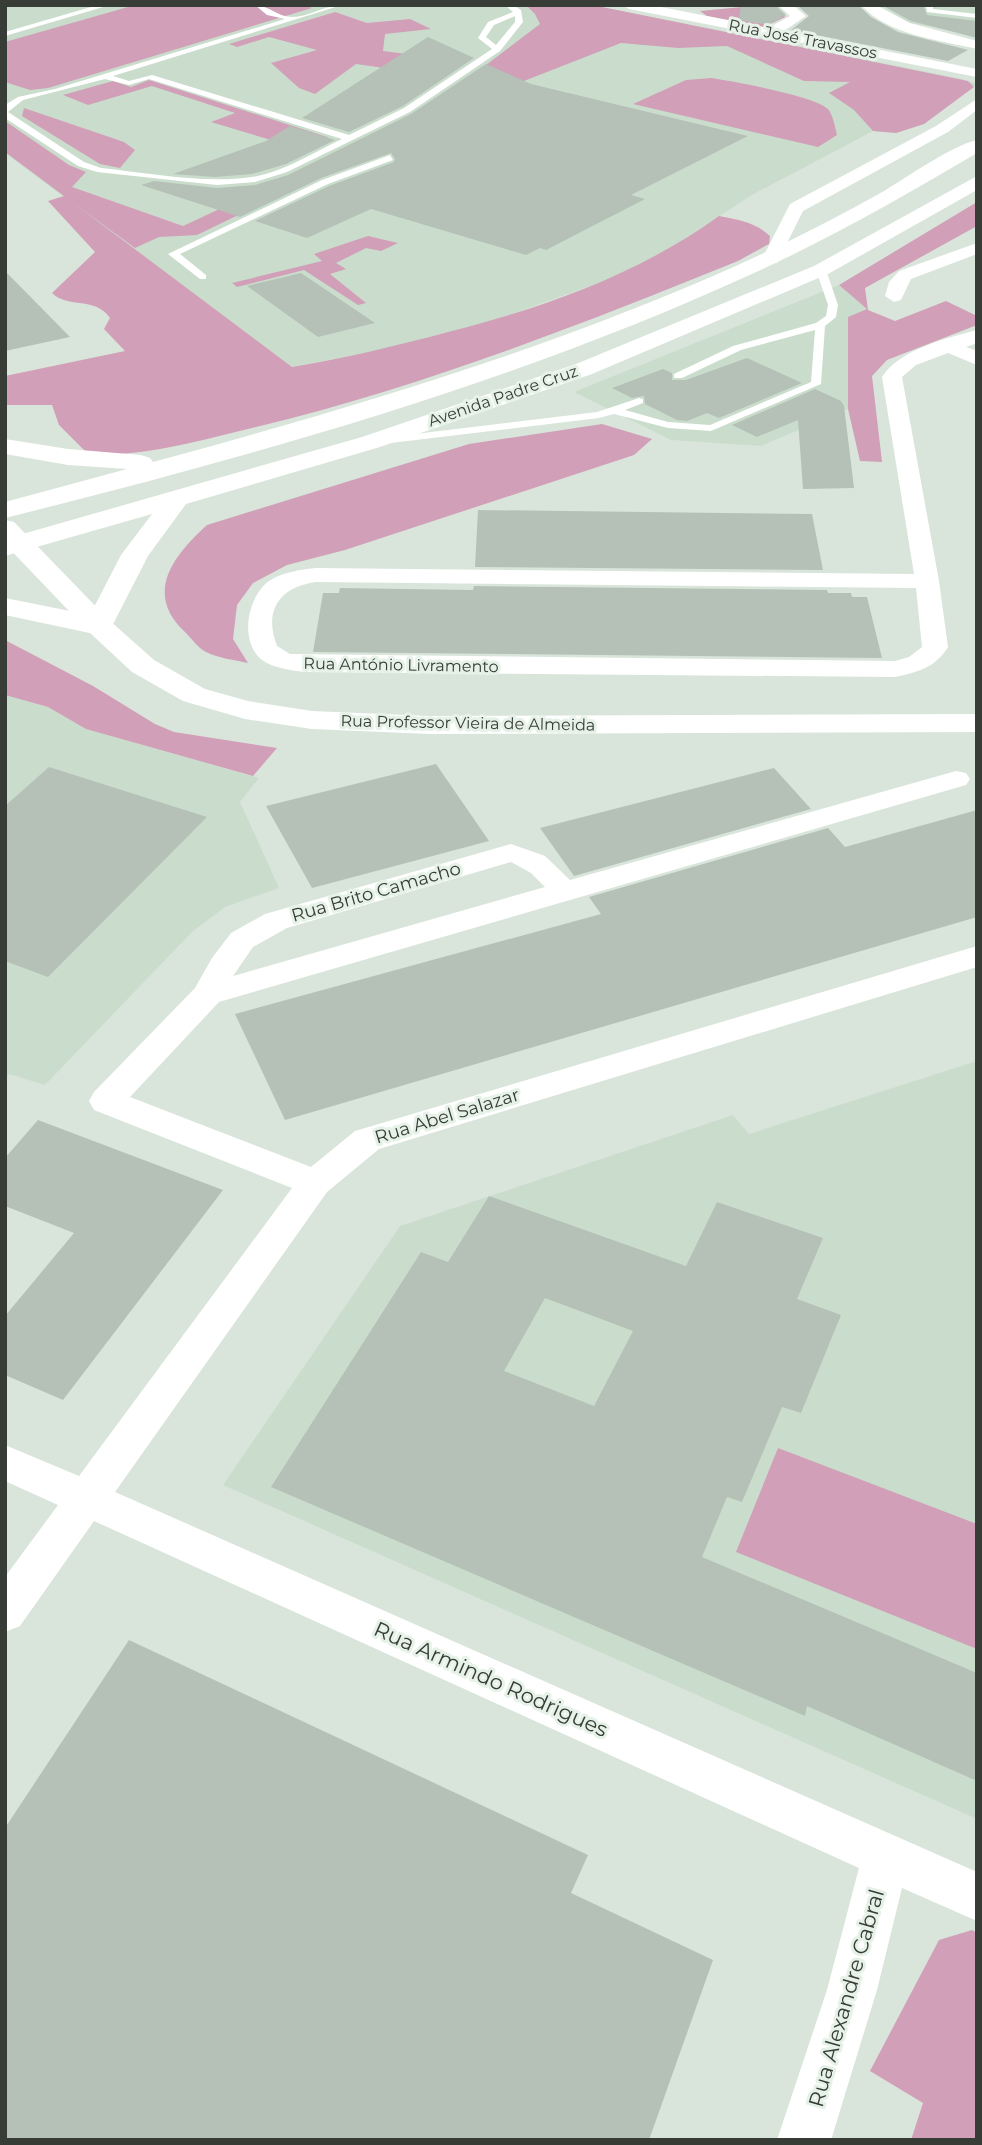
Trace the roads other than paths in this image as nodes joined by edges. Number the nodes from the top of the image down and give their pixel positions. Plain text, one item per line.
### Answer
1 (107, 5) edge
2 (258, 5) edge
3 (339, 5) edge
4 (508, 5) edge
5 (629, 5) edge
6 (784, 5) edge
7 (867, 5) edge
8 (930, 5) edge
9 (518, 12) junction
10 (977, 16) edge
11 (293, 19) junction
12 (768, 33) junction
13 (5, 34) edge
14 (942, 34) junction
15 (977, 36) edge
16 (977, 44) edge
17 (497, 49) junction
18 (977, 73) edge
19 (105, 76) junction
20 (5, 92) edge
21 (23, 98) junction
22 (977, 103) edge
23 (5, 113) edge
24 (349, 138) junction
25 (977, 145) edge
26 (390, 158) dead end
27 (977, 182) edge
28 (977, 248) edge
29 (771, 259) junction
30 (821, 270) junction
31 (203, 277) dead end
32 (894, 296) dead end
33 (820, 326) junction
34 (977, 336) edge
35 (949, 346) junction
36 (977, 359) edge
37 (678, 376) dead end
38 (639, 401) dead end
39 (613, 410) junction
40 (371, 442) junction
41 (5, 446) edge
42 (171, 465) junction
43 (177, 498) junction
44 (5, 510) edge
45 (10, 540) edge
46 (927, 581) junction
47 (5, 606) edge
48 (99, 626) junction
49 (977, 723) edge
50 (956, 779) dead end
51 (563, 891) junction
52 (977, 956) edge
53 (208, 994) junction
54 (316, 1183) junction
55 (5, 1462) edge
56 (88, 1498) junction
57 (5, 1612) edge
58 (886, 1857) junction
59 (977, 1897) edge
60 (804, 2140) edge

1 - 13 lane
2 - 11 lane
3 - 11 lane
4 - 9 lane
5 - 12 street, Rua José Travassos
6 - 12 street
7 - 14 street
8 - 10 lane
9 - 17 lane
9 - 17 lane
11 - 19 lane
12 - 18 street, Rua José Travassos
14 - 15 street
14 - 16 street
17 - 24 lane
19 - 21 lane
19 - 24 lane
20 - 21 lane
21 - 23 lane
22 - 29 street
23 - 24 lane
25 - 29 main road, Avenida Padre Cruz
26 - 31 lane
27 - 30 main road, Avenida Padre Cruz
28 - 32 street
29 - 42 main road, Avenida Padre Cruz
30 - 33 lane
30 - 40 main road, Avenida Padre Cruz
33 - 37 lane
33 - 39 lane
34 - 35 street
35 - 36 street
35 - 46 street, Rua António Livramento
38 - 39 lane
39 - 40 lane
40 - 43 main road, Avenida Padre Cruz
41 - 42 main road
42 - 44 main road, Avenida Padre Cruz
43 - 45 main road, Avenida Padre Cruz
43 - 48 main road
45 - 48 main road, Rua Professor Vieira de Almeida
46 - 46 street, Rua António Livramento
47 - 48 main road
48 - 49 main road, Rua Professor Vieira de Almeida
50 - 51 street
51 - 53 street
51 - 53 street, Rua Brito Camacho
52 - 54 street, Rua Abel Salazar
53 - 54 street, Rua Brito Camacho
54 - 56 street, Rua Abel Salazar
55 - 56 street, Rua Armindo Rodrigues
56 - 57 street, Rua Abel Salazar
56 - 58 street, Rua Armindo Rodrigues
58 - 59 street, Rua Armindo Rodrigues
58 - 60 street, Rua Alexandre Cabral

